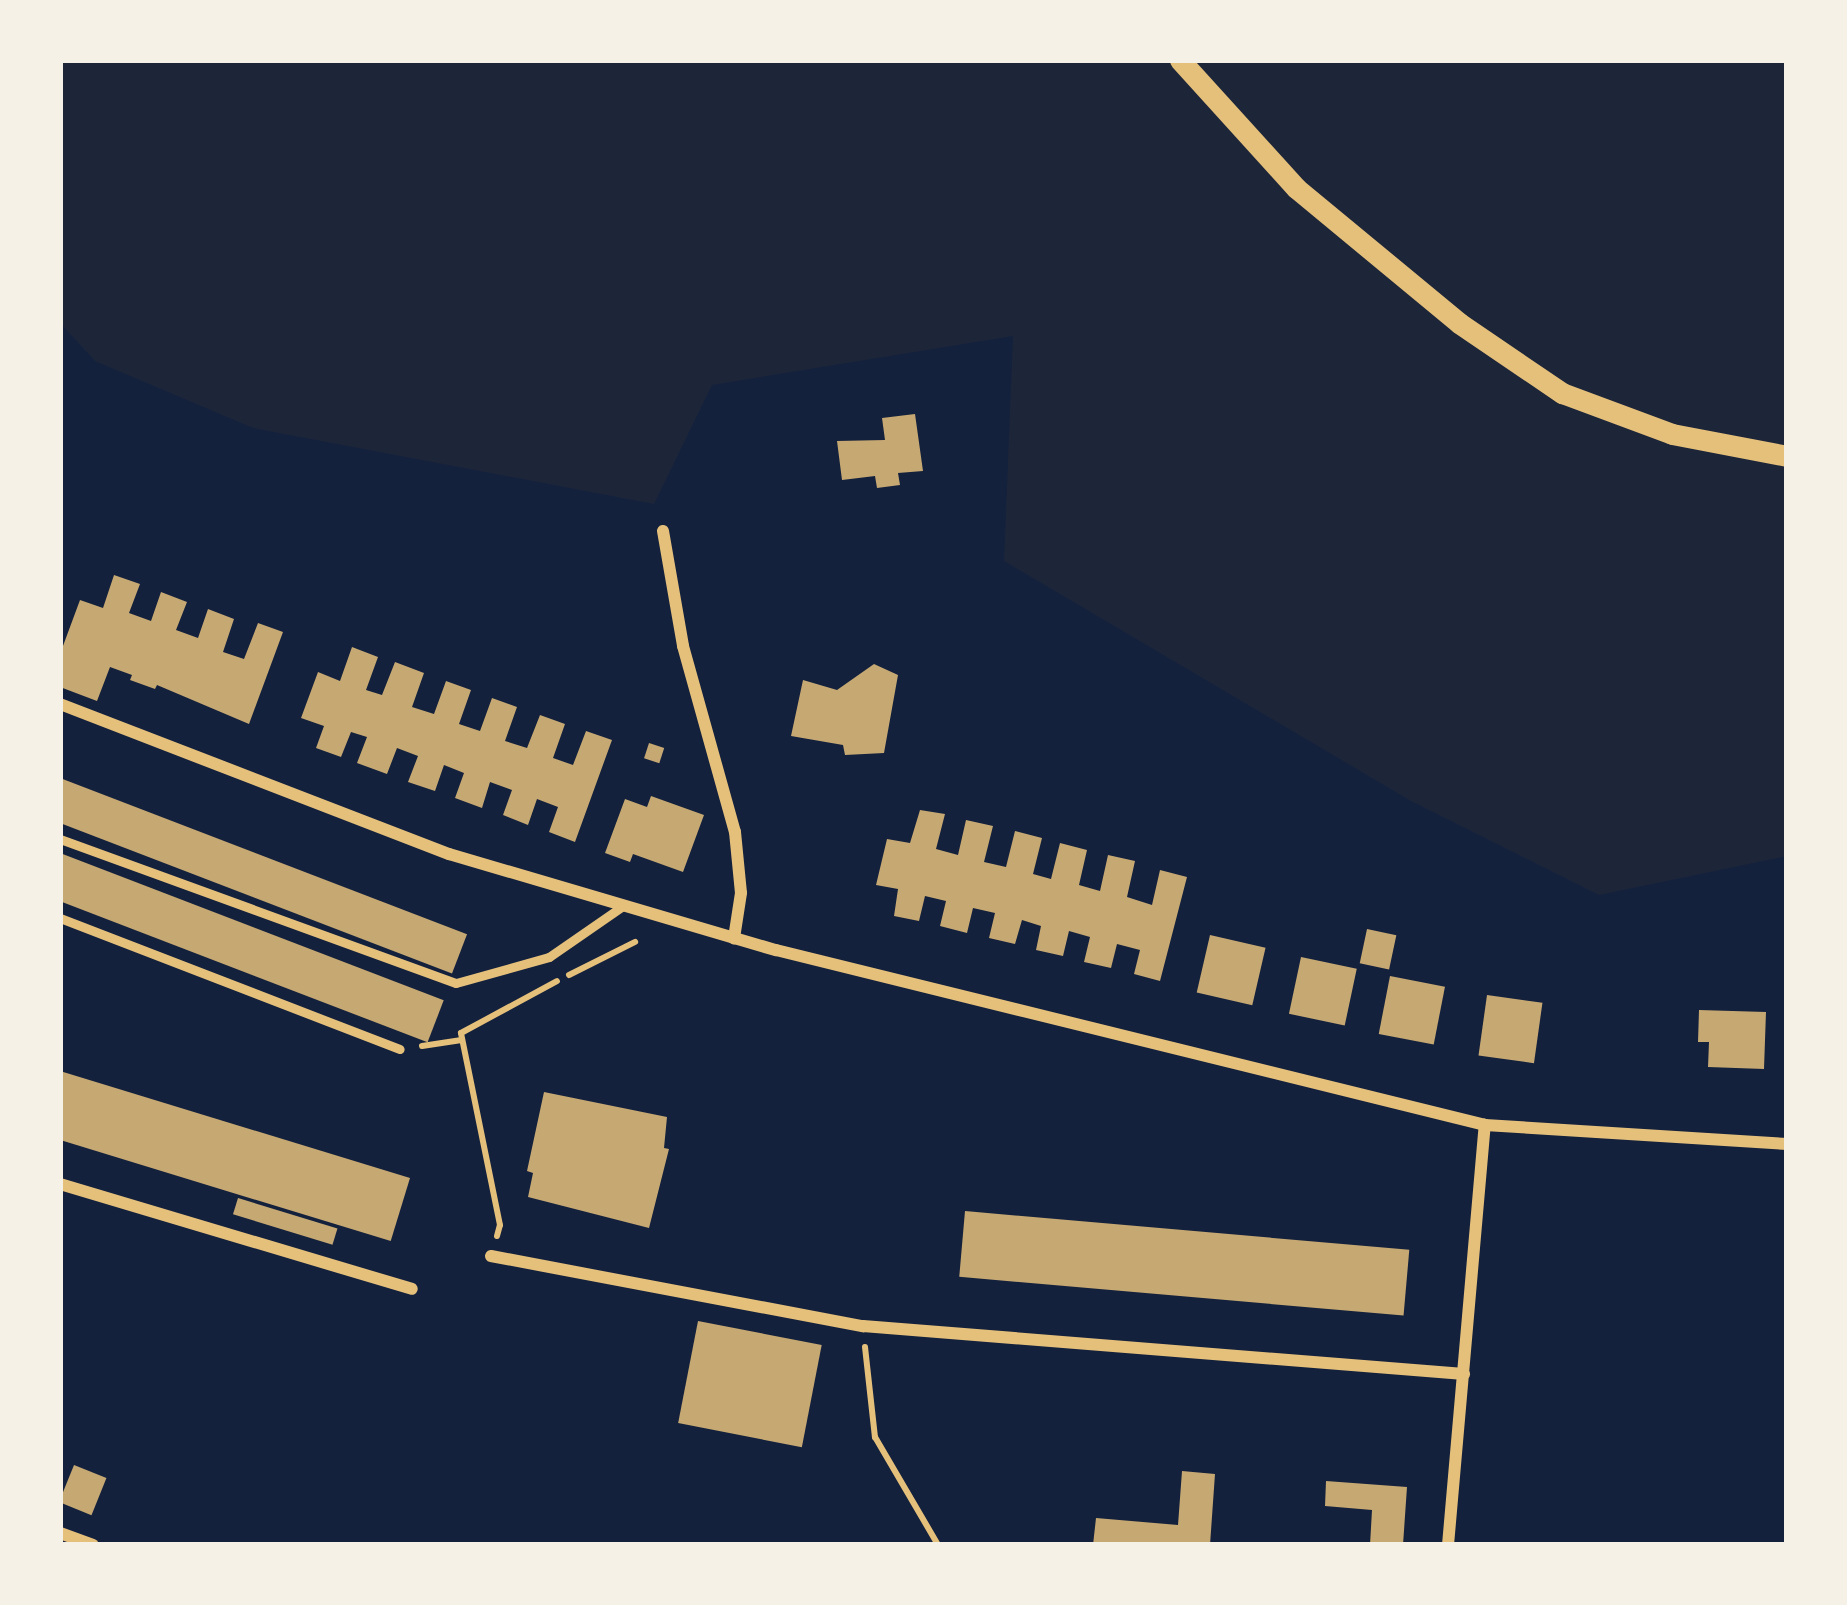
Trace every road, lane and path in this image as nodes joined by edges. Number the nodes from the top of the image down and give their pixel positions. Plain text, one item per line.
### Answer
1 (1180, 60) edge
2 (1787, 456) edge
3 (662, 531) dead end
4 (60, 704) edge
5 (60, 838) edge
6 (623, 905) junction
7 (60, 918) edge
8 (734, 938) junction
9 (635, 942) dead end
10 (462, 1040) junction
11 (400, 1049) joint
12 (1485, 1125) junction
13 (1787, 1144) edge
14 (60, 1184) edge
15 (500, 1225) dead end
16 (491, 1256) dead end
17 (412, 1289) dead end
18 (862, 1326) junction
19 (1464, 1375) junction
20 (60, 1533) edge
21 (92, 1545) edge
22 (938, 1545) edge
23 (1448, 1545) edge

1 - 2 street
3 - 8 street
4 - 6 street
5 - 6 lane
6 - 8 street
7 - 11 lane
8 - 12 street
9 - 10 path
10 - 11 path
10 - 15 path
12 - 13 street
12 - 19 street
14 - 17 street
16 - 18 street
18 - 19 street
18 - 22 path
19 - 23 street
20 - 21 street

